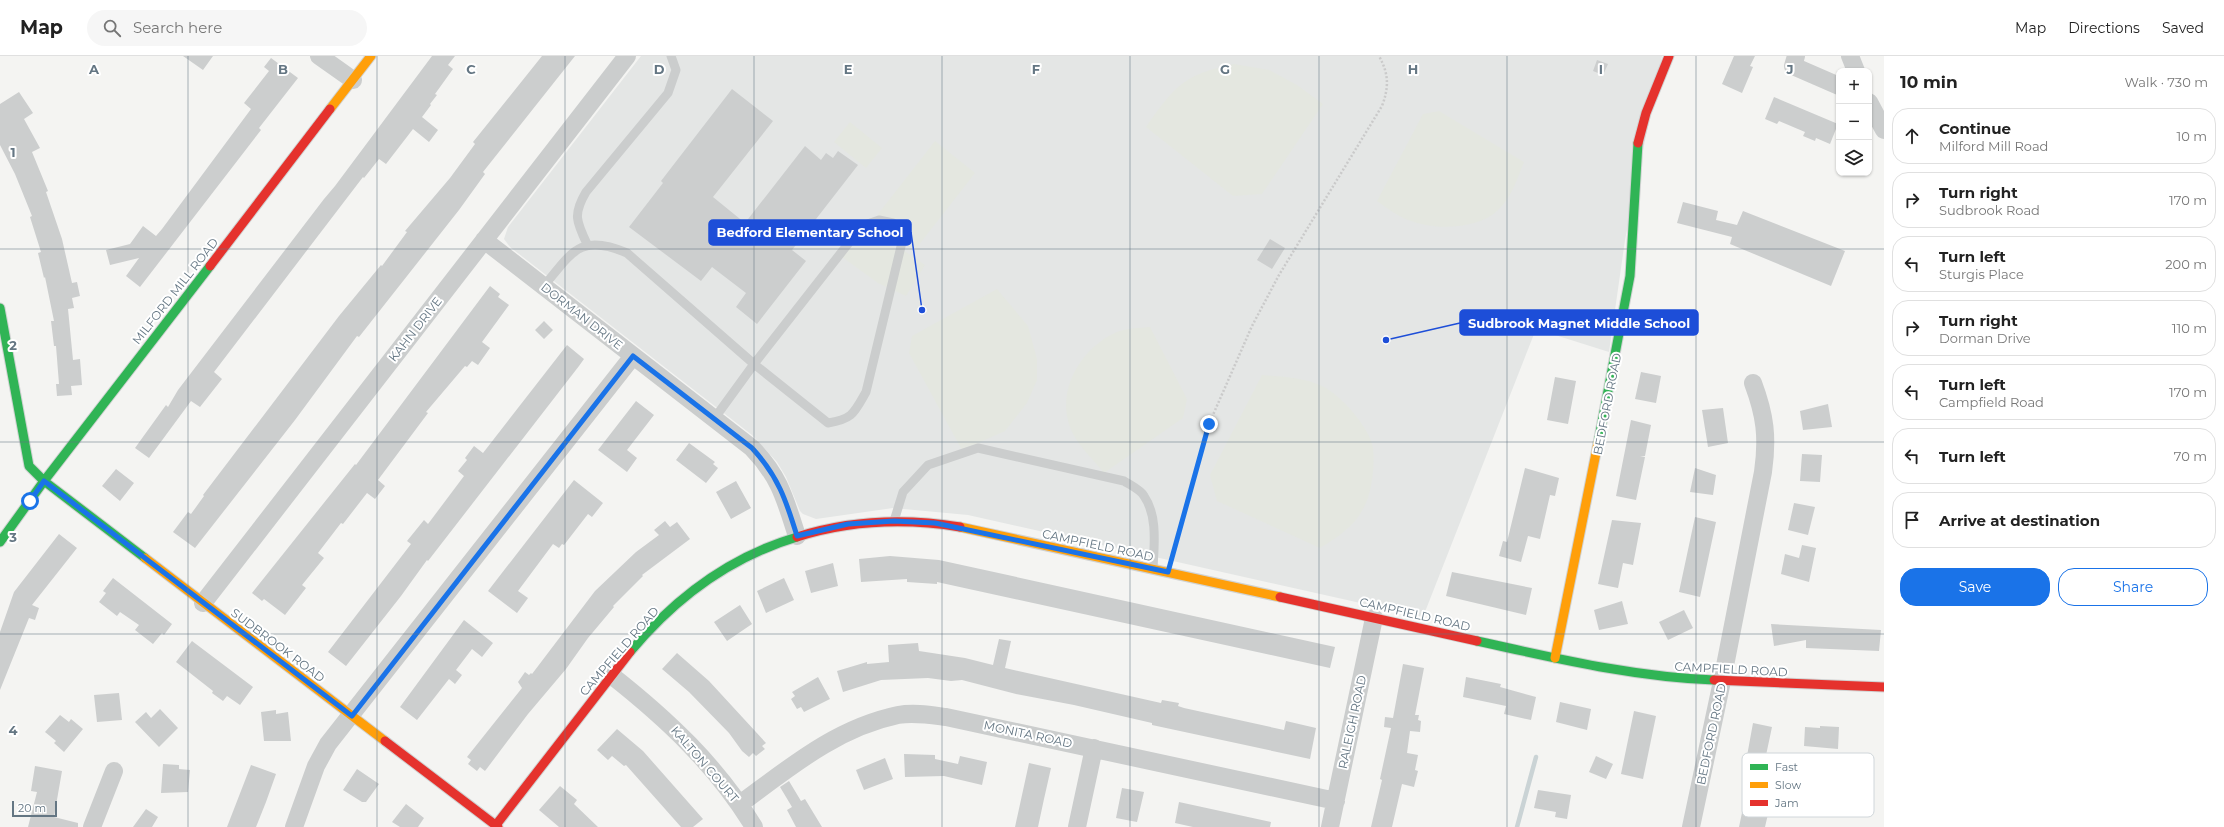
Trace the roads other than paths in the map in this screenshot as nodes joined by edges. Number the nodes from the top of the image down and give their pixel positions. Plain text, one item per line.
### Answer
1 (319, 56) edge
2 (370, 56) edge
3 (627, 56) edge
4 (671, 56) edge
5 (1670, 56) edge
6 (1796, 56) edge
7 (1850, 56) edge
8 (1855, 68) edge
9 (353, 80) junction
10 (1836, 85) edge
11 (1870, 104) edge
12 (1884, 130) edge
13 (484, 240) junction
14 (587, 244) junction
15 (544, 286) junction
16 (0, 308) edge
17 (633, 356) junction
18 (754, 364) junction
19 (1753, 382) dead end
20 (714, 419) junction
21 (44, 481) junction
22 (894, 521) junction
23 (797, 536) junction
24 (0, 542) edge
25 (1153, 569) junction
26 (204, 603) junction
27 (1374, 618) junction
28 (1555, 658) junction
29 (611, 675) junction
30 (1722, 681) junction
31 (1884, 687) edge
32 (352, 716) junction
33 (1094, 748) junction
34 (114, 771) dead end
35 (1336, 801) junction
36 (740, 804) junction
37 (497, 826) edge
38 (92, 827) edge
39 (294, 827) edge
40 (754, 827) edge
41 (1077, 827) edge
42 (1330, 827) edge
43 (1691, 827) edge

1 - 9 street
2 - 9 street, MILFORD MILL ROAD
3 - 13 street, KAHN DRIVE
4 - 14 lane
5 - 28 street, BEDFORD ROAD
6 - 10 street
7 - 8 street
9 - 21 street, MILFORD MILL ROAD
11 - 12 street
13 - 15 street, DORMAN DRIVE
13 - 26 street, KAHN DRIVE
14 - 15 lane
14 - 18 lane
15 - 17 street, DORMAN DRIVE
16 - 21 street, SUDBROOK ROAD
17 - 20 street, DORMAN DRIVE
17 - 32 street
18 - 18 lane
18 - 20 lane
19 - 30 street, BEDFORD ROAD
20 - 23 street, DORMAN DRIVE
21 - 24 street, MILFORD MILL ROAD
21 - 26 street, SUDBROOK ROAD
22 - 23 street, CAMPFIELD ROAD
22 - 25 street, CAMPFIELD ROAD
22 - 25 lane
23 - 29 street, CAMPFIELD ROAD
25 - 27 street, CAMPFIELD ROAD
26 - 32 street, SUDBROOK ROAD
27 - 28 street, CAMPFIELD ROAD
27 - 35 street, RALEIGH ROAD
28 - 30 street, CAMPFIELD ROAD
29 - 36 street, KALTON COURT
29 - 37 street, CAMPFIELD ROAD
30 - 31 street, CAMPFIELD ROAD
30 - 43 street, BEDFORD ROAD
32 - 37 street, SUDBROOK ROAD
32 - 39 street
33 - 35 street, MONITA ROAD
33 - 36 street, MONITA ROAD
33 - 41 street
34 - 38 street
35 - 42 street, RALEIGH ROAD
36 - 40 street, KALTON COURT

